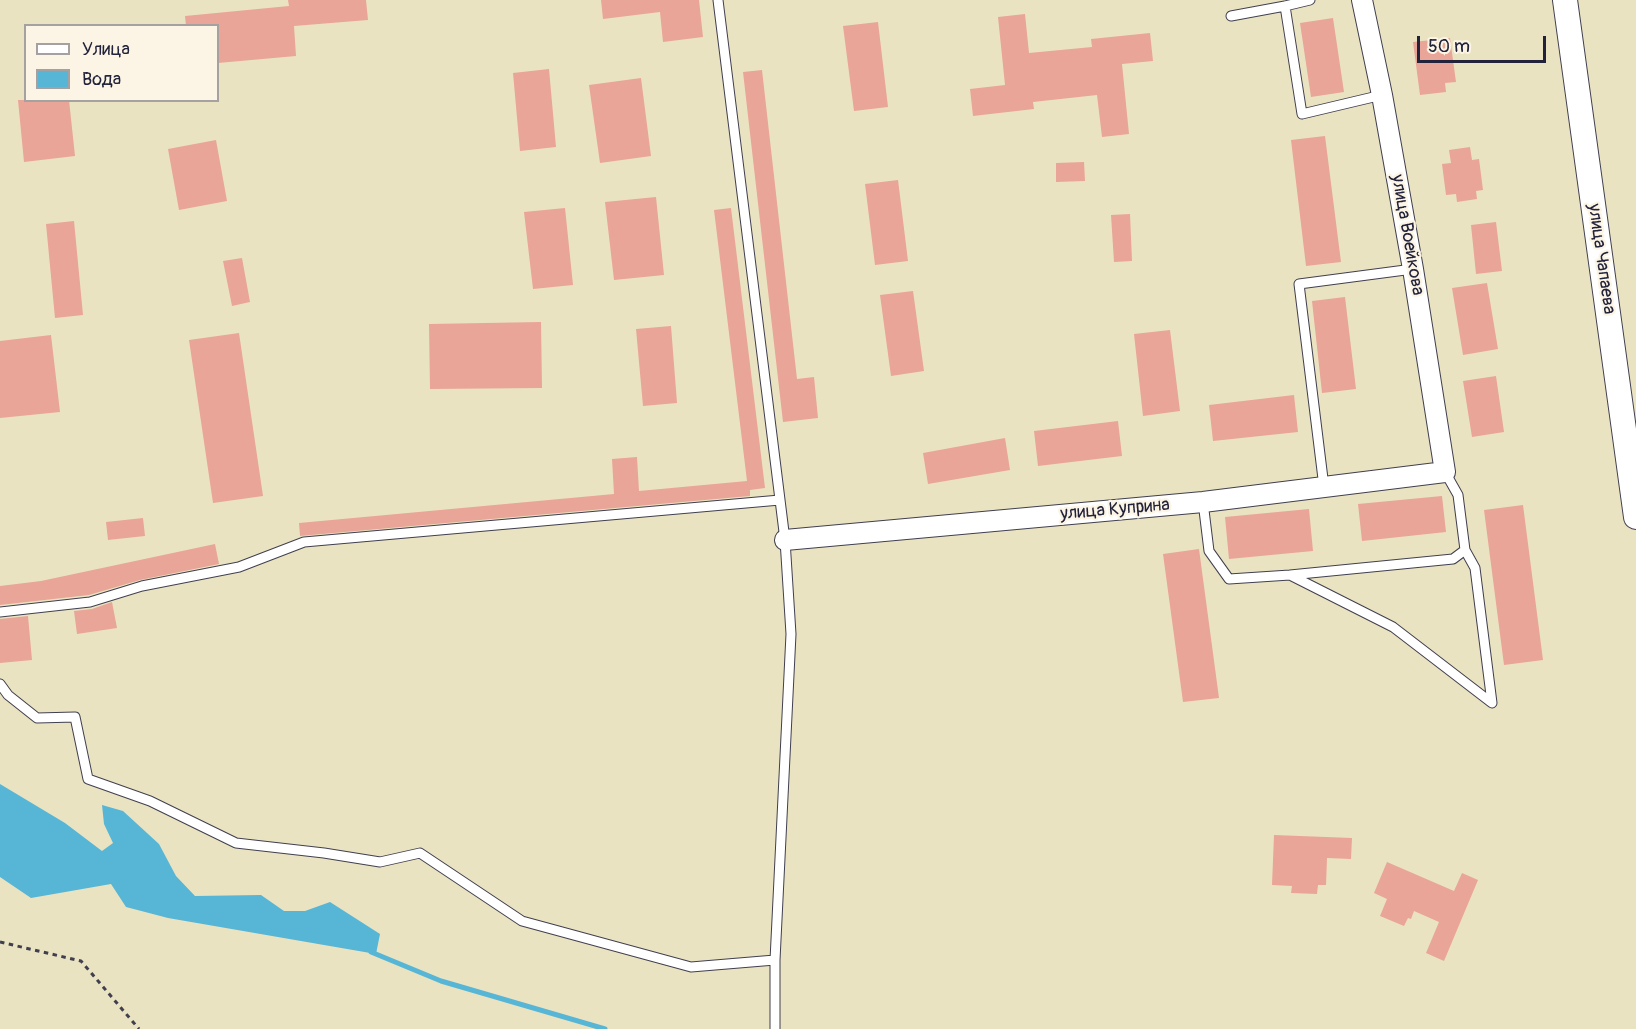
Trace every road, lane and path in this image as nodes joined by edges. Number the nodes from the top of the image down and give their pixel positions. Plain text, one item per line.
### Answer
1 (718, 0) edge
2 (1310, 0) edge
3 (1362, 0) edge
4 (1565, 0) edge
5 (1285, 6) junction
6 (1231, 16) dead end
7 (1382, 95) junction
8 (1413, 269) junction
9 (1445, 471) junction
10 (1324, 487) junction
11 (780, 500) junction
12 (1203, 501) junction
13 (1636, 517) edge
14 (785, 540) junction
15 (1465, 550) junction
16 (1290, 575) junction
17 (0, 612) edge
18 (0, 684) edge
19 (0, 942) edge
20 (775, 960) junction
21 (139, 1029) edge
22 (775, 1029) edge

1 - 11 lane
2 - 5 lane
3 - 7 street, улица Воейкова
4 - 13 street, улица Чапаева
5 - 6 lane
5 - 7 lane
7 - 8 street, улица Воейкова
8 - 9 street, улица Воейкова
8 - 10 lane
9 - 10 street, улица Куприна
9 - 15 lane
10 - 12 street, улица Куприна
11 - 14 lane
11 - 17 lane
12 - 14 street, улица Куприна
12 - 16 lane
14 - 20 lane
15 - 16 lane
15 - 16 lane
18 - 20 lane
19 - 21 path
20 - 22 lane

